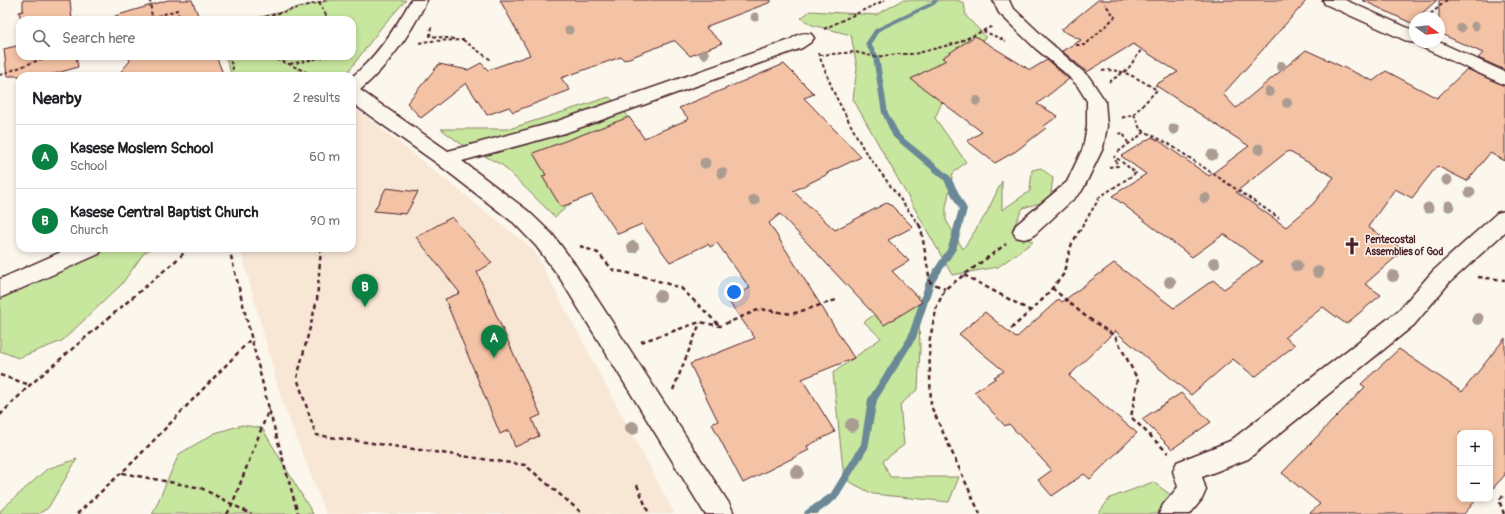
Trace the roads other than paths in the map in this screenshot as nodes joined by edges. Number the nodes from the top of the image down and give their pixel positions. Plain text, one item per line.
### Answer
1 (418, 0) edge
2 (1000, 0) edge
3 (1331, 0) edge
4 (1409, 35) edge
5 (805, 38) road end
6 (1438, 48) edge
7 (1505, 79) edge
8 (356, 84) edge
9 (356, 97) edge
10 (445, 159) junction
11 (1505, 219) edge
12 (1024, 231) road end
13 (82, 252) edge
14 (0, 289) edge
15 (720, 514) edge
16 (1173, 514) edge

1 - 8 street
2 - 12 street
3 - 4 street
5 - 10 street
6 - 7 street
9 - 10 street
10 - 15 street
11 - 16 street
13 - 14 street

